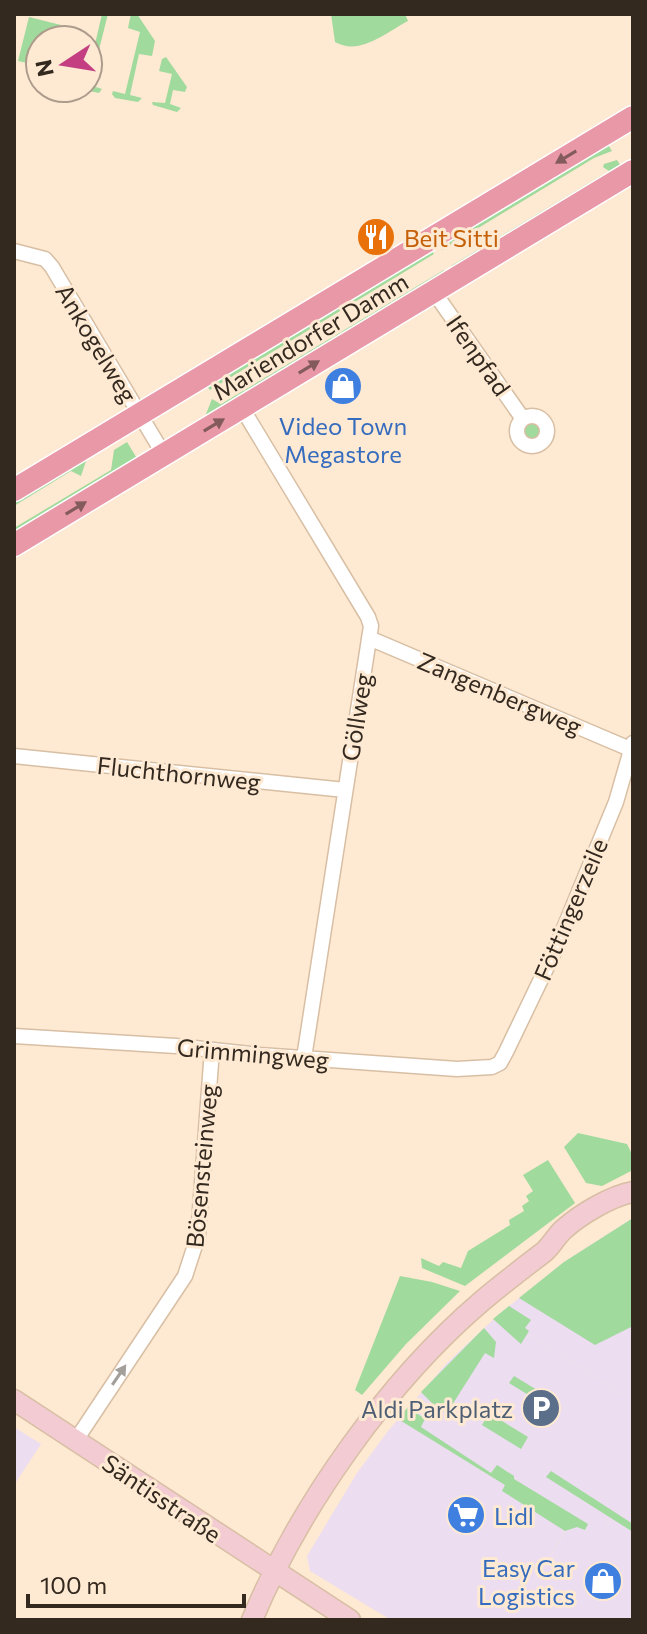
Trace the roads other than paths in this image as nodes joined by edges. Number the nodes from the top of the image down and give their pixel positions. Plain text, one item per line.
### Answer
1 (633, 117) edge
2 (633, 171) edge
3 (14, 251) edge
4 (434, 292) junction
5 (242, 408) junction
6 (140, 414) junction
7 (523, 419) dead end
8 (164, 455) junction
9 (14, 490) edge
10 (14, 545) edge
11 (369, 638) junction
12 (632, 746) edge
13 (14, 756) edge
14 (345, 790) junction
15 (14, 1036) edge
16 (212, 1050) junction
17 (304, 1058) junction
18 (492, 1067) joint
19 (633, 1192) edge
20 (633, 1198) edge
21 (553, 1244) junction
22 (14, 1400) edge
23 (76, 1440) junction
24 (274, 1572) junction
25 (252, 1620) edge
26 (350, 1620) edge

1 -> 6 main road, Mariendorfer Damm
2 - 4 main road, Mariendorfer Damm
3 - 6 street, Ankogelweg
5 -> 4 main road, Mariendorfer Damm
4 - 7 street, Ifenpfad
8 -> 5 main road, Mariendorfer Damm
5 - 11 street, Göllweg
6 - 8 street, Ankogelweg
6 - 9 main road, Mariendorfer Damm
10 -> 8 main road, Mariendorfer Damm
11 - 12 street, Zangenbergweg
11 - 14 street, Göllweg
12 - 18 street, Föttingerzeile
13 - 14 street, Fluchthornweg
14 - 17 street, Göllweg
15 - 16 street, Grimmingweg
16 - 17 street, Grimmingweg
23 -> 16 street, Bösensteinweg
17 - 18 street, Grimmingweg
19 - 21 street
20 - 21 street
21 - 24 street
22 - 23 street, Säntisstraße
23 - 24 street, Säntisstraße
24 - 25 street
24 - 26 street, Säntisstraße

